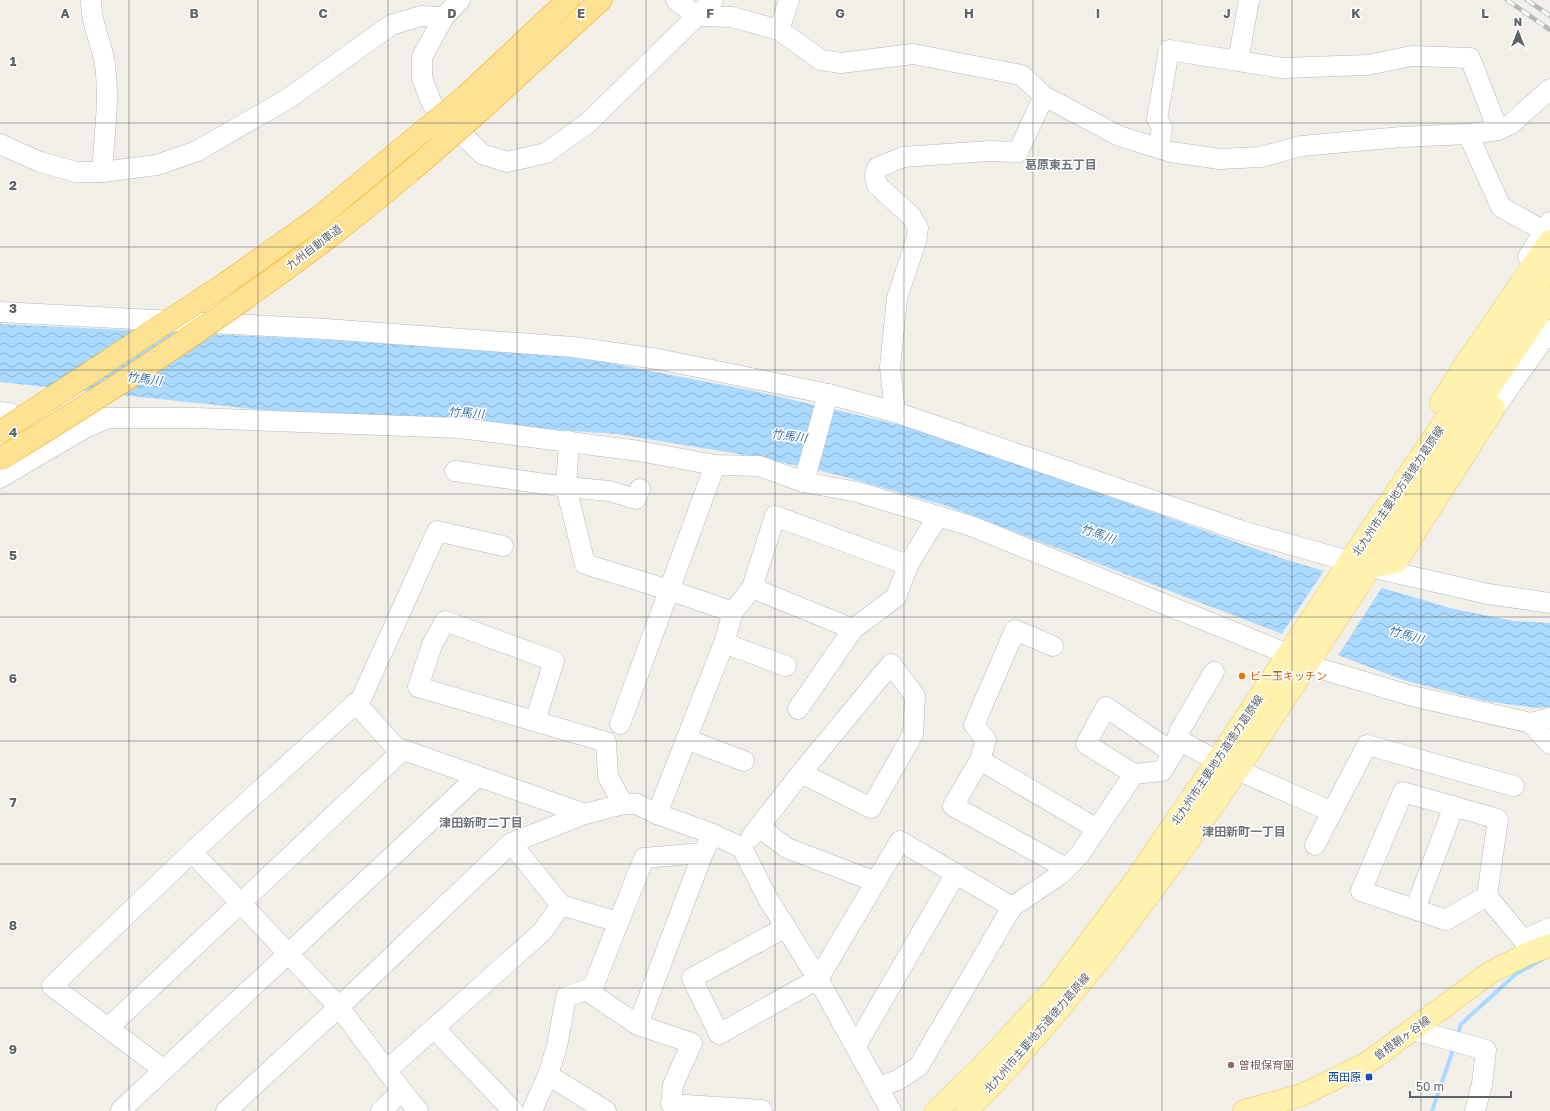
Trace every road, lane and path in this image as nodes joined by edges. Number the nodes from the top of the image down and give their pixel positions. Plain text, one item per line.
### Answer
1 (91, 0) edge
2 (460, 0) edge
3 (568, 0) edge
4 (601, 0) edge
5 (676, 0) edge
6 (713, 0) edge
7 (788, 0) edge
8 (1249, 0) edge
9 (697, 16) junction
10 (444, 17) junction
11 (779, 30) junction
12 (1238, 61) junction
13 (1550, 89) edge
14 (1044, 96) junction
15 (1498, 130) junction
16 (1468, 134) junction
17 (0, 144) edge
18 (1159, 148) junction
19 (102, 172) junction
20 (1548, 231) edge
21 (1550, 266) edge
22 (1550, 298) edge
23 (0, 312) edge
24 (1550, 313) edge
25 (1550, 330) edge
26 (1482, 370) junction
27 (828, 394) junction
28 (895, 412) junction
29 (1492, 412) junction
30 (0, 432) edge
31 (569, 441) junction
32 (0, 458) edge
33 (715, 465) junction
34 (455, 471) dead end
35 (0, 478) edge
36 (804, 482) junction
37 (566, 487) junction
38 (640, 489) dead end
39 (938, 516) junction
40 (503, 546) dead end
41 (908, 564) junction
42 (1357, 569) junction
43 (752, 588) junction
44 (669, 590) junction
45 (1550, 603) edge
46 (733, 612) junction
47 (853, 629) junction
48 (724, 643) junction
49 (1053, 646) dead end
50 (1291, 650) junction
51 (1311, 660) junction
52 (786, 666) dead end
53 (1214, 672) dead end
54 (356, 703) junction
55 (798, 709) dead end
56 (535, 721) junction
57 (1541, 721) edge
58 (620, 724) dead end
59 (686, 739) junction
60 (1550, 744) edge
61 (1175, 746) junction
62 (403, 750) junction
63 (980, 760) junction
64 (744, 761) dead end
65 (1217, 761) junction
66 (1238, 770) junction
67 (801, 774) junction
68 (1134, 774) junction
69 (477, 777) junction
70 (1514, 786) dead end
71 (622, 804) junction
72 (1454, 806) junction
73 (1332, 812) junction
74 (585, 814) junction
75 (657, 814) junction
76 (759, 827) junction
77 (1096, 829) junction
78 (713, 834) junction
79 (511, 843) junction
80 (1315, 845) dead end
81 (742, 848) junction
82 (192, 852) junction
83 (703, 853) junction
84 (1066, 868) junction
85 (956, 873) junction
86 (876, 882) junction
87 (1487, 896) junction
88 (240, 903) junction
89 (562, 905) junction
90 (1012, 907) junction
91 (1415, 909) junction
92 (618, 922) junction
93 (786, 927) junction
94 (1550, 928) edge
95 (1535, 946) edge
96 (287, 953) junction
97 (818, 979) junction
98 (586, 990) junction
99 (339, 1007) junction
100 (638, 1025) junction
101 (108, 1028) junction
102 (434, 1028) junction
103 (1414, 1030) junction
104 (856, 1046) junction
105 (164, 1070) junction
106 (387, 1070) junction
107 (548, 1075) junction
108 (878, 1087) junction
109 (402, 1091) junction
110 (1300, 1103) edge
111 (674, 1107) edge
112 (728, 1110) edge
113 (762, 1110) edge
114 (122, 1111) edge
115 (226, 1111) edge
116 (381, 1111) edge
117 (418, 1111) edge
118 (513, 1111) edge
119 (532, 1111) edge
120 (606, 1111) edge
121 (891, 1111) edge
122 (936, 1111) edge
123 (967, 1111) edge
124 (1244, 1111) edge
125 (1475, 1111) edge

1 - 19 street
2 - 10 street
3 - 30 highway, 九州自動車道, bridge
4 - 32 highway, 九州自動車道, bridge
5 - 9 street
6 - 9 street
7 - 11 street
8 - 12 street
9 - 10 street
9 - 11 street
10 - 19 street
11 - 14 street
12 - 15 street
12 - 18 street
13 - 15 street
14 - 18 street
14 - 28 street
15 - 16 street
16 - 18 street
16 - 20 street
17 - 19 street
20 - 26 main road
21 - 26 main road, 北九州市主要地方道徳力葛原線
22 - 26 main road, 北九州市主要地方道徳力葛原線
23 - 27 street
24 - 29 main road
25 - 29 street
26 - 42 main road, 北九州市主要地方道徳力葛原線
27 - 28 street
27 - 36 street
28 - 42 street
29 - 42 main road
31 - 33 street
31 - 35 street
31 - 37 street
33 - 36 street
33 - 44 street
34 - 37 street
36 - 39 street
37 - 38 street
37 - 44 street
39 - 41 street
39 - 50 street
40 - 54 street
41 - 43 street
41 - 47 street
42 - 45 street
42 - 50 main road, 北九州市主要地方道徳力葛原線
42 - 51 main road, 北九州市主要地方道徳力葛原線
43 - 46 street
43 - 47 street
44 - 46 street
44 - 58 street
46 - 48 street
47 - 55 street
48 - 52 street
48 - 59 street
49 - 63 street
50 - 51 street
50 - 65 main road, 北九州市主要地方道徳力葛原線
51 - 57 street
51 - 66 main road, 北九州市主要地方道徳力葛原線
53 - 61 street
54 - 62 street
54 - 82 street
56 - 56 street
56 - 71 street
57 - 60 street
59 - 64 street
59 - 75 street
61 - 65 street
61 - 68 street
61 - 68 street
62 - 69 street
62 - 88 street
63 - 77 street
63 - 84 street
65 - 66 street
65 - 122 main road, 北九州市主要地方道徳力葛原線
66 - 73 street
66 - 123 main road, 北九州市主要地方道徳力葛原線
67 - 67 street
67 - 76 street
68 - 77 street
69 - 74 street
69 - 96 street
70 - 73 street
71 - 74 street
71 - 75 street
72 - 87 street
72 - 91 street
72 - 91 street
73 - 80 street
74 - 79 street
75 - 78 street
76 - 81 street
76 - 86 street
77 - 84 street
78 - 81 street
78 - 83 street
79 - 89 street
79 - 99 street
81 - 93 street
82 - 88 street
82 - 101 street
83 - 92 street
83 - 100 street
84 - 90 street
85 - 86 street
85 - 90 street
85 - 104 street
86 - 97 street
87 - 91 street
87 - 95 street
88 - 96 street
88 - 101 street
89 - 92 street
89 - 102 street
90 - 108 street
92 - 98 street
93 - 97 street
93 - 97 street
94 - 95 street
95 - 103 main road, 曽根鞘ヶ谷線
96 - 99 street
96 - 105 street
97 - 104 street
98 - 100 street
98 - 107 street
99 - 106 street
99 - 115 street
100 - 111 street
101 - 105 street
102 - 106 street
102 - 118 street
103 - 110 main road, 曽根鞘ヶ谷線
103 - 125 street
104 - 108 street
105 - 114 street
106 - 109 street
107 - 119 street
107 - 120 street
108 - 121 street
109 - 116 street
109 - 117 street
110 - 124 main road, 曽根鞘ヶ谷線
111 - 112 street
112 - 113 street

